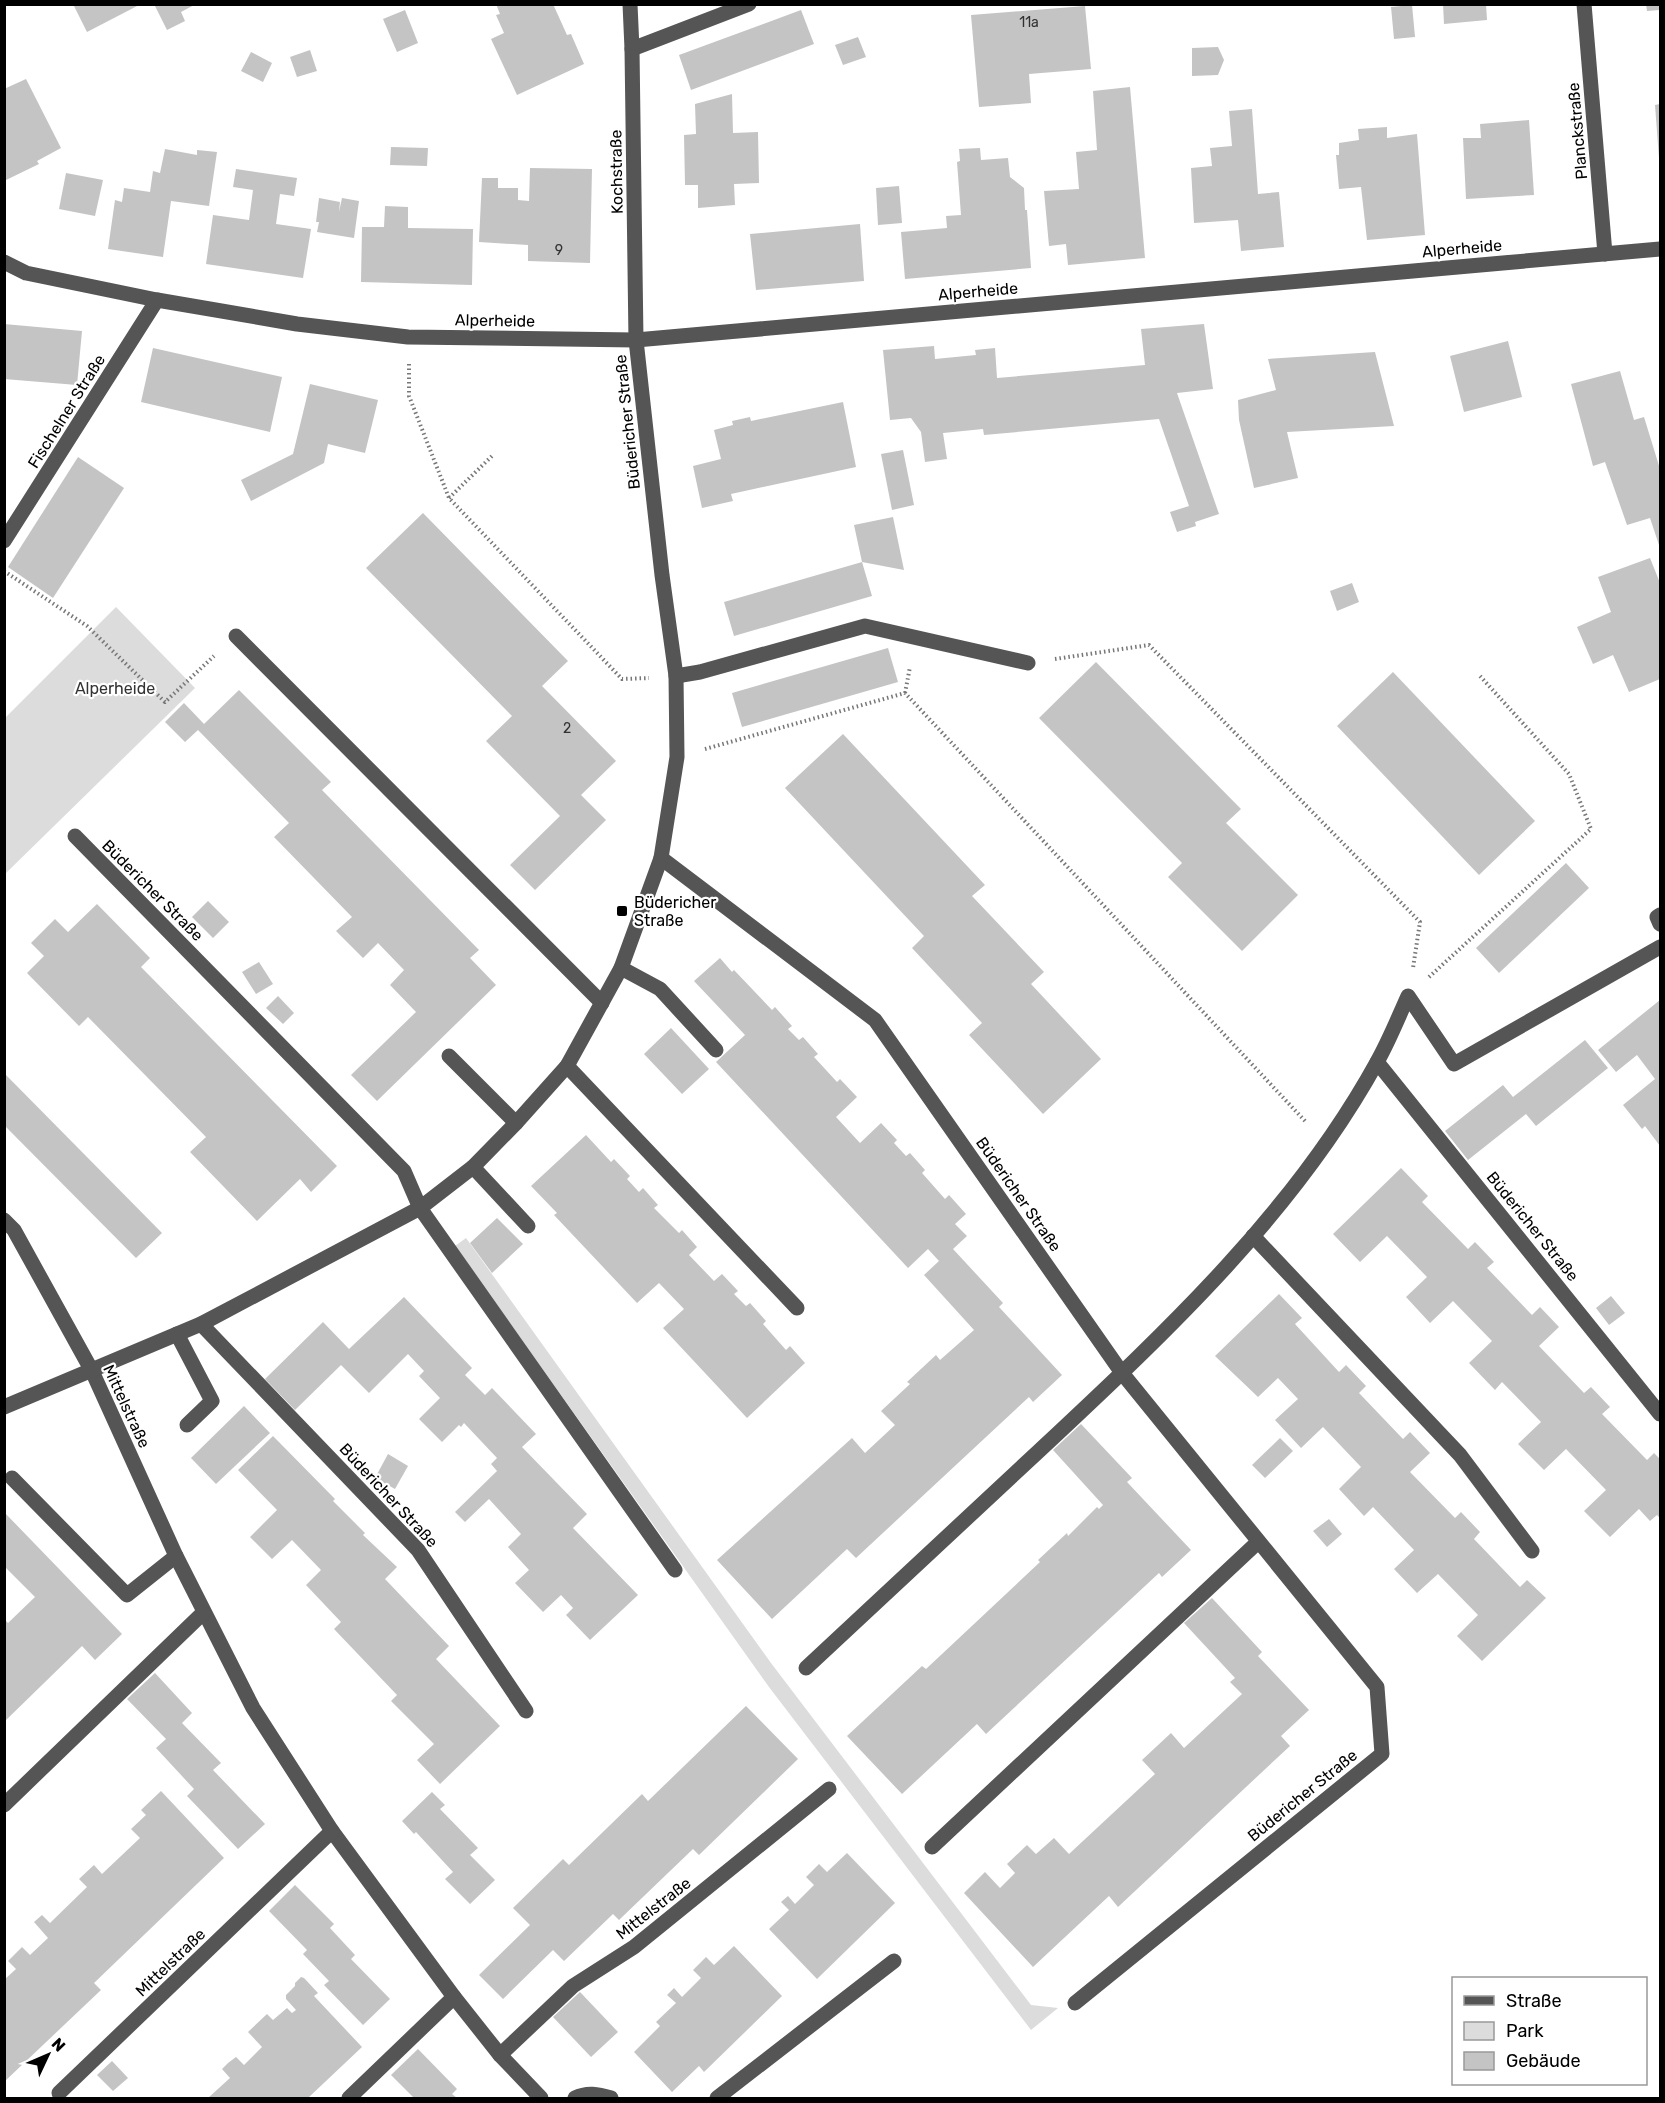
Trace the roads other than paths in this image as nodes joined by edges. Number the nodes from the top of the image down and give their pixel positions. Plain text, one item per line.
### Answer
1 (630, 4) edge
2 (749, 4) edge
3 (1584, 4) edge
4 (632, 49) junction
5 (1660, 249) edge
6 (1605, 254) junction
7 (4, 262) edge
8 (157, 300) junction
9 (636, 340) junction
10 (4, 541) edge
11 (236, 636) road end
12 (1028, 663) road end
13 (676, 676) junction
14 (75, 836) dead end
15 (661, 858) junction
16 (1660, 915) edge
17 (1660, 924) edge
18 (1660, 947) edge
19 (621, 968) junction
20 (602, 1003) junction
21 (716, 1050) dead end
22 (449, 1056) dead end
23 (1377, 1062) junction
24 (567, 1066) junction
25 (516, 1123) junction
26 (474, 1167) junction
27 (420, 1208) junction
28 (4, 1220) edge
29 (528, 1226) dead end
30 (1253, 1236) junction
31 (797, 1308) dead end
32 (201, 1324) junction
33 (177, 1334) junction
34 (92, 1371) junction
35 (1122, 1373) junction
36 (4, 1407) edge
37 (1660, 1413) edge
38 (187, 1425) dead end
39 (12, 1478) dead end
40 (1258, 1542) junction
41 (1532, 1551) dead end
42 (176, 1557) junction
43 (675, 1570) dead end
44 (203, 1613) junction
45 (806, 1668) dead end
46 (526, 1711) dead end
47 (829, 1789) dead end
48 (4, 1805) edge
49 (332, 1831) junction
50 (932, 1847) dead end
51 (894, 1961) dead end
52 (454, 1997) junction
53 (1075, 2003) dead end
54 (500, 2055) junction
55 (59, 2093) dead end
56 (349, 2098) edge
57 (541, 2098) edge
58 (575, 2098) edge
59 (611, 2098) edge
60 (717, 2098) edge

1 - 4 street, Kochstraße
2 - 4 street
3 - 6 street, Planckstraße
4 - 9 street, Kochstraße
5 - 6 street, Alperheide
6 - 9 street, Alperheide
7 - 8 street
8 - 9 street, Alperheide
8 - 10 street, Fischelner Straße
9 - 13 street, Büdericher Straße
11 - 20 street
12 - 13 street
13 - 15 street, Büdericher Straße
14 - 27 street, Büdericher Straße
15 - 19 street, Büdericher Straße
15 - 35 street, Büdericher Straße
16 - 17 street
18 - 23 street
19 - 20 street, Büdericher Straße
19 - 21 street
20 - 24 street, Büdericher Straße
22 - 25 street
23 - 30 street
23 - 37 street, Büdericher Straße
24 - 25 street, Büdericher Straße
24 - 31 street
25 - 26 street, Büdericher Straße
26 - 27 street, Büdericher Straße
26 - 29 street
27 - 32 street, Büdericher Straße
27 - 43 street, Büdericher Straße
28 - 34 street, Mittelstraße
30 - 35 street
30 - 41 street
32 - 33 street, Büdericher Straße
32 - 46 street, Büdericher Straße
33 - 34 street, Büdericher Straße
33 - 38 street
34 - 36 street, Büdericher Straße
34 - 42 street, Mittelstraße
35 - 40 street, Büdericher Straße
35 - 45 street
39 - 42 street
40 - 50 street
40 - 53 street, Büdericher Straße
42 - 44 street, Mittelstraße
44 - 48 street
44 - 49 street, Mittelstraße
47 - 54 street, Mittelstraße
49 - 52 street, Mittelstraße
49 - 55 street, Mittelstraße
51 - 60 street
52 - 54 street, Mittelstraße
52 - 56 street
54 - 57 street, Mittelstraße
58 - 59 street

